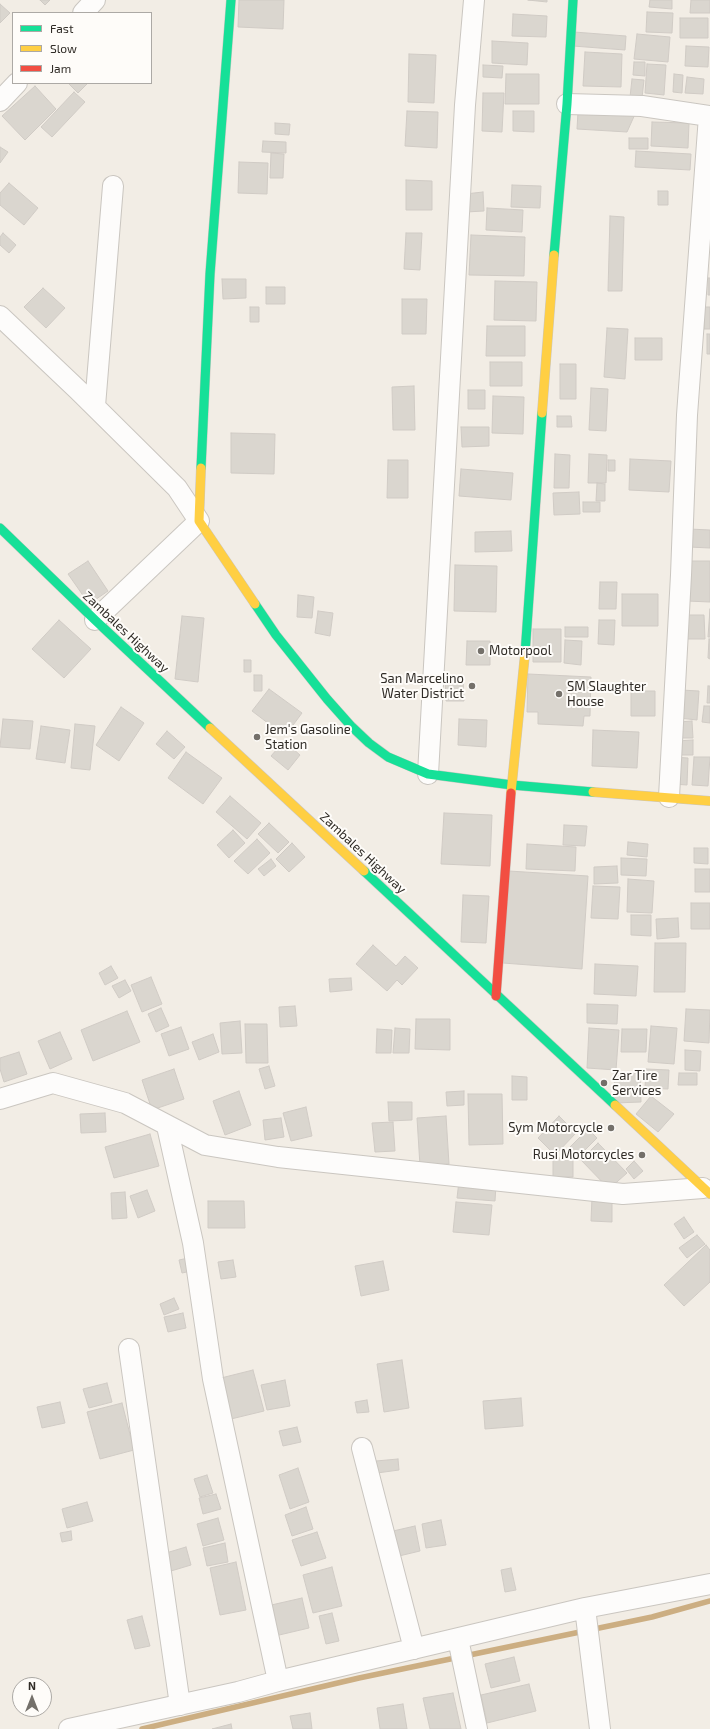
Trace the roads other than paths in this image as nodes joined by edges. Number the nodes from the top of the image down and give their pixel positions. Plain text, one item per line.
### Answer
1 (95, 0) edge
2 (232, 0) edge
3 (474, 0) edge
4 (572, 0) edge
5 (84, 12) edge
6 (16, 84) edge
7 (0, 101) edge
8 (567, 104) junction
9 (113, 186) dead end
10 (0, 316) edge
11 (95, 406) junction
12 (199, 521) junction
13 (0, 528) edge
14 (95, 620) junction
15 (428, 774) junction
16 (512, 785) junction
17 (669, 797) junction
18 (710, 801) edge
19 (496, 996) junction
20 (0, 1099) edge
21 (167, 1126) junction
22 (707, 1191) edge
23 (129, 1349) dead end
24 (362, 1448) dead end
25 (710, 1584) edge
26 (586, 1620) junction
27 (414, 1649) junction
28 (461, 1652) junction
29 (278, 1681) junction
30 (180, 1705) junction
31 (69, 1729) edge
32 (477, 1729) edge
33 (600, 1729) edge

1 - 5 street
2 - 12 street
3 - 15 street
4 - 8 street
6 - 7 street
8 - 16 street
8 - 17 street
9 - 11 street
10 - 11 street
11 - 12 street
12 - 14 street
12 - 15 street
13 - 14 street, Zambales Highway
14 - 19 street, Zambales Highway
15 - 16 street
16 - 17 street
16 - 19 street
17 - 18 street
19 - 22 street, Zambales Highway
20 - 21 street
21 - 22 street
21 - 29 street
23 - 30 street
24 - 27 street
25 - 26 street
26 - 28 street
26 - 33 street
27 - 28 street
27 - 29 street
28 - 32 street
29 - 30 street
30 - 31 street

